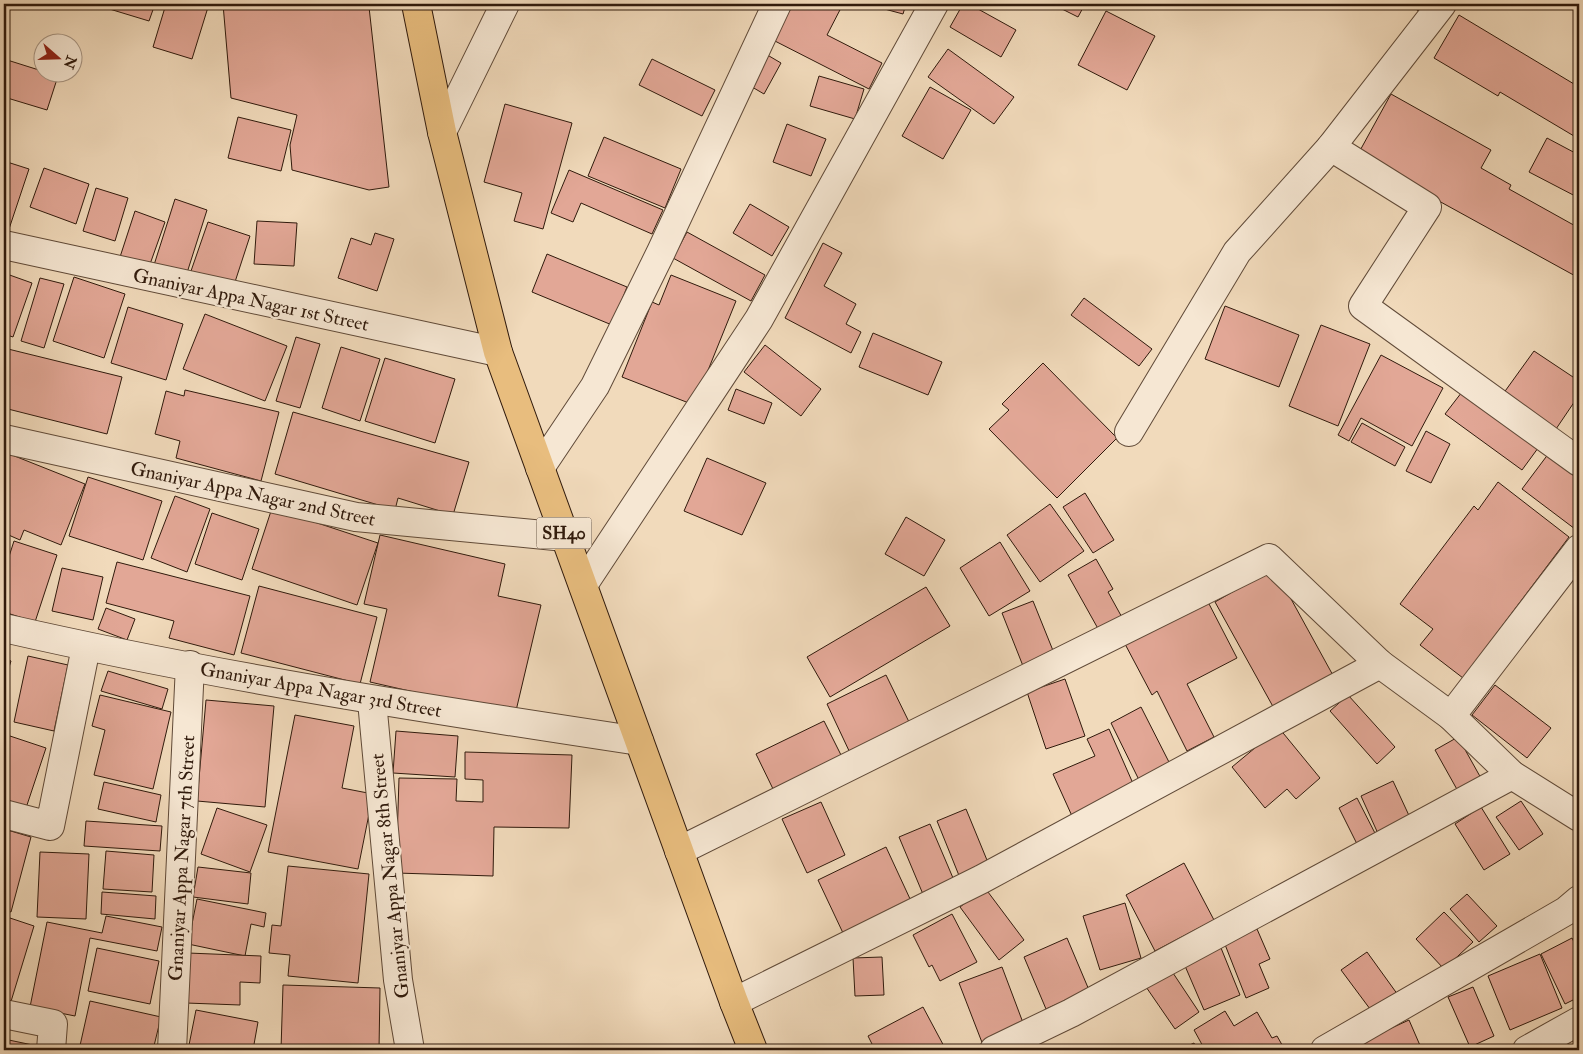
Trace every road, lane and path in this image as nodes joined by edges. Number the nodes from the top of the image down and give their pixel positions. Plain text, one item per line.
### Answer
1 (505, 4) edge
2 (777, 4) edge
3 (934, 4) edge
4 (1442, 4) edge
5 (413, 5) edge
6 (442, 132) junction
7 (1331, 147) junction
8 (4, 245) edge
9 (498, 352) junction
10 (1129, 432) dead end
11 (4, 440) edge
12 (1579, 462) edge
13 (540, 468) junction
14 (565, 537) junction
15 (1579, 549) edge
16 (582, 585) junction
17 (4, 628) edge
18 (86, 647) junction
19 (1380, 664) junction
20 (190, 665) junction
21 (372, 701) junction
22 (1451, 716) junction
23 (639, 742) junction
24 (1512, 774) junction
25 (4, 814) edge
26 (1579, 817) edge
27 (679, 852) junction
28 (1579, 900) edge
29 (734, 1002) junction
30 (4, 1014) edge
31 (1579, 1021) edge
32 (52, 1037) edge
33 (172, 1050) edge
34 (410, 1050) edge
35 (754, 1050) edge
36 (994, 1050) edge
37 (1325, 1050) edge
38 (1527, 1050) edge

1 - 6 street
2 - 13 street
3 - 16 street
4 - 7 street
5 - 6 main road, SH40
6 - 9 main road, SH40
7 - 10 street
7 - 12 street
8 - 9 street, Gnaniyar Appa Nagar 1st Street
9 - 13 main road, SH40
11 - 14 street, Gnaniyar Appa Nagar 2nd Street
13 - 14 main road, SH40
14 - 16 main road, SH40
15 - 22 street
16 - 23 main road, SH40
17 - 18 street, Gnaniyar Appa Nagar 3rd Street
18 - 20 street, Gnaniyar Appa Nagar 3rd Street
18 - 25 street
19 - 22 street
19 - 27 street
19 - 29 street
20 - 21 street, Gnaniyar Appa Nagar 3rd Street
20 - 33 street, Gnaniyar Appa Nagar 7th Street
21 - 23 street, Gnaniyar Appa Nagar 3rd Street
21 - 34 street, Gnaniyar Appa Nagar 8th Street
22 - 24 street
23 - 27 main road, SH40
24 - 26 street
24 - 36 street
27 - 29 main road, SH40
28 - 37 street
29 - 35 main road, SH40
30 - 32 street
31 - 38 street

